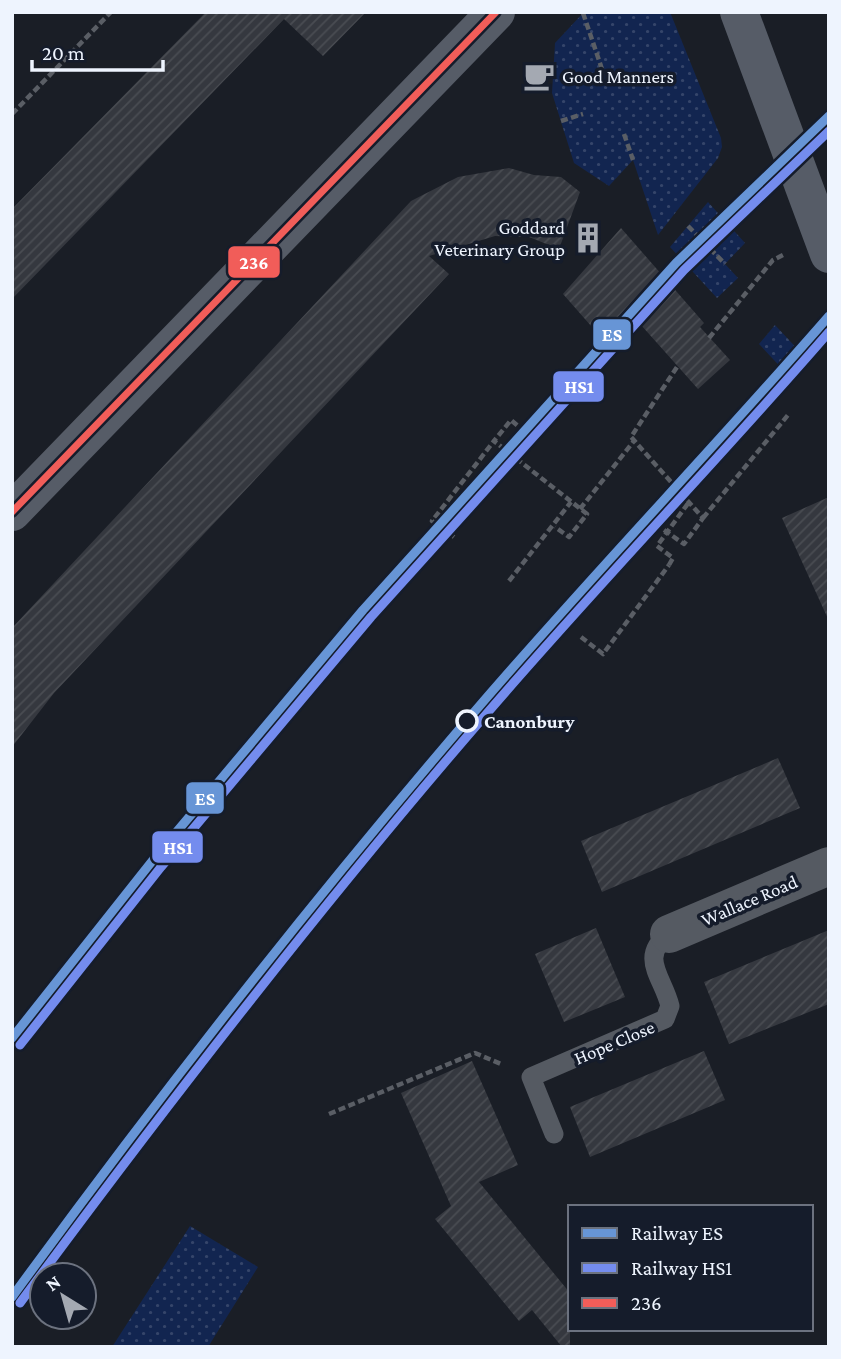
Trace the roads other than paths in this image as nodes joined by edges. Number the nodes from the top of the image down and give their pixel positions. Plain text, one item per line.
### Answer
1 (496, 12) edge
2 (739, 12) edge
3 (829, 254) edge
4 (12, 512) edge
5 (829, 866) edge
6 (669, 934) joint
7 (554, 1134) dead end

1 - 4 street
2 - 3 street
5 - 6 street, Wallace Road
6 - 7 lane, Hope Close

